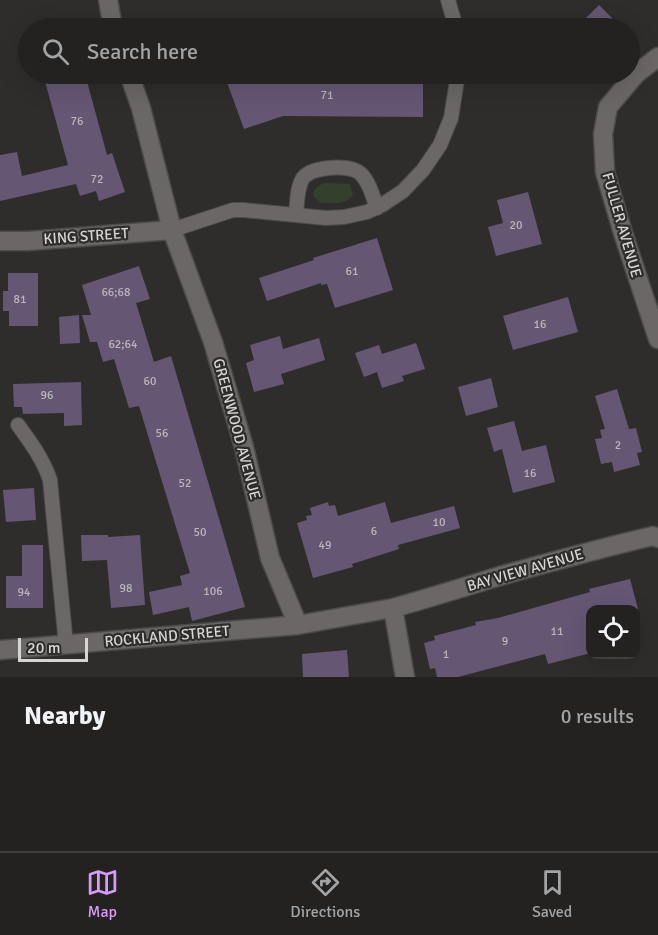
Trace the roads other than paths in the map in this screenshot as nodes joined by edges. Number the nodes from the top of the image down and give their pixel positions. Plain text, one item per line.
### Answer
1 (108, 0) edge
2 (448, 0) edge
3 (111, 18) edge
4 (453, 18) edge
5 (658, 57) edge
6 (640, 71) edge
7 (133, 84) edge
8 (456, 84) edge
9 (628, 84) edge
10 (377, 208) junction
11 (296, 215) junction
12 (172, 230) junction
13 (0, 241) edge
14 (658, 339) edge
15 (18, 425) dead end
16 (656, 534) edge
17 (393, 608) junction
18 (298, 625) junction
19 (66, 645) junction
20 (0, 650) edge
21 (405, 677) edge

1 - 3 street
2 - 4 lane
5 - 6 street, FULLER AVENUE
7 - 12 street, GREENWOOD AVENUE
8 - 10 lane
9 - 14 street, FULLER AVENUE
10 - 11 lane
10 - 11 lane
11 - 12 lane
12 - 13 street, KING STREET
12 - 18 street, GREENWOOD AVENUE
15 - 19 lane
16 - 17 street, BAY VIEW AVENUE
17 - 18 street
17 - 21 street
18 - 19 street, ROCKLAND STREET
19 - 20 street, ROCKLAND STREET

